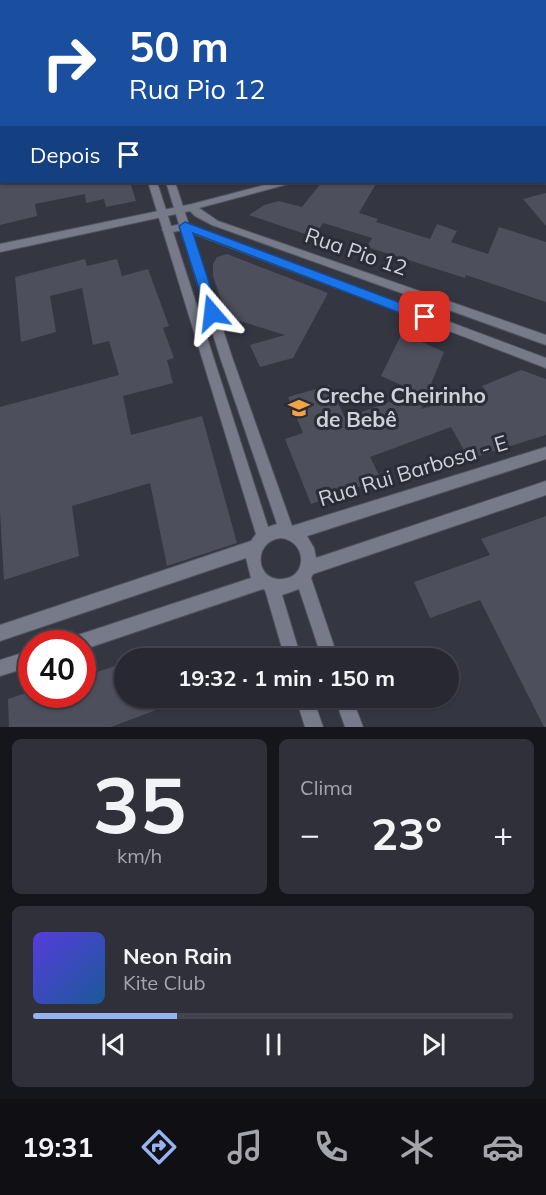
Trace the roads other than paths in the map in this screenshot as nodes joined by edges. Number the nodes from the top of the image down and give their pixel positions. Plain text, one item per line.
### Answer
1 (152, 183) edge
2 (171, 183) edge
3 (281, 183) edge
4 (186, 208) junction
5 (162, 212) junction
6 (185, 226) junction
7 (167, 230) junction
8 (0, 248) edge
9 (476, 315) junction
10 (468, 334) junction
11 (546, 340) edge
12 (226, 357) junction
13 (208, 362) junction
14 (546, 363) edge
15 (546, 453) edge
16 (546, 488) edge
17 (290, 532) junction
18 (260, 542) junction
19 (305, 573) junction
20 (267, 583) junction
21 (0, 633) edge
22 (96, 637) edge
23 (290, 648) edge
24 (327, 648) edge
25 (18, 662) edge
26 (0, 668) edge
27 (308, 708) edge
28 (347, 708) edge
29 (314, 727) edge
30 (354, 727) edge

1 - 5 street
2 - 4 street
3 - 4 street
4 - 5 street
4 - 6 street
4 - 9 street, Rua Pio 12
5 - 7 street
5 - 8 street
6 - 7 street
6 - 10 street, Rua Pio 12
6 - 12 street
7 - 13 street
9 - 10 street
9 - 11 street, Rua Pio 12
10 - 14 street, Rua Pio 12
12 - 13 street
12 - 17 street
13 - 18 street
15 - 17 street, Rua Rui Barbosa - E
16 - 19 street
17 - 18 street
17 - 19 street
18 - 20 street
18 - 21 street
19 - 20 street
19 - 24 street
20 - 22 street
20 - 23 street
25 - 26 street
27 - 29 street
28 - 30 street

